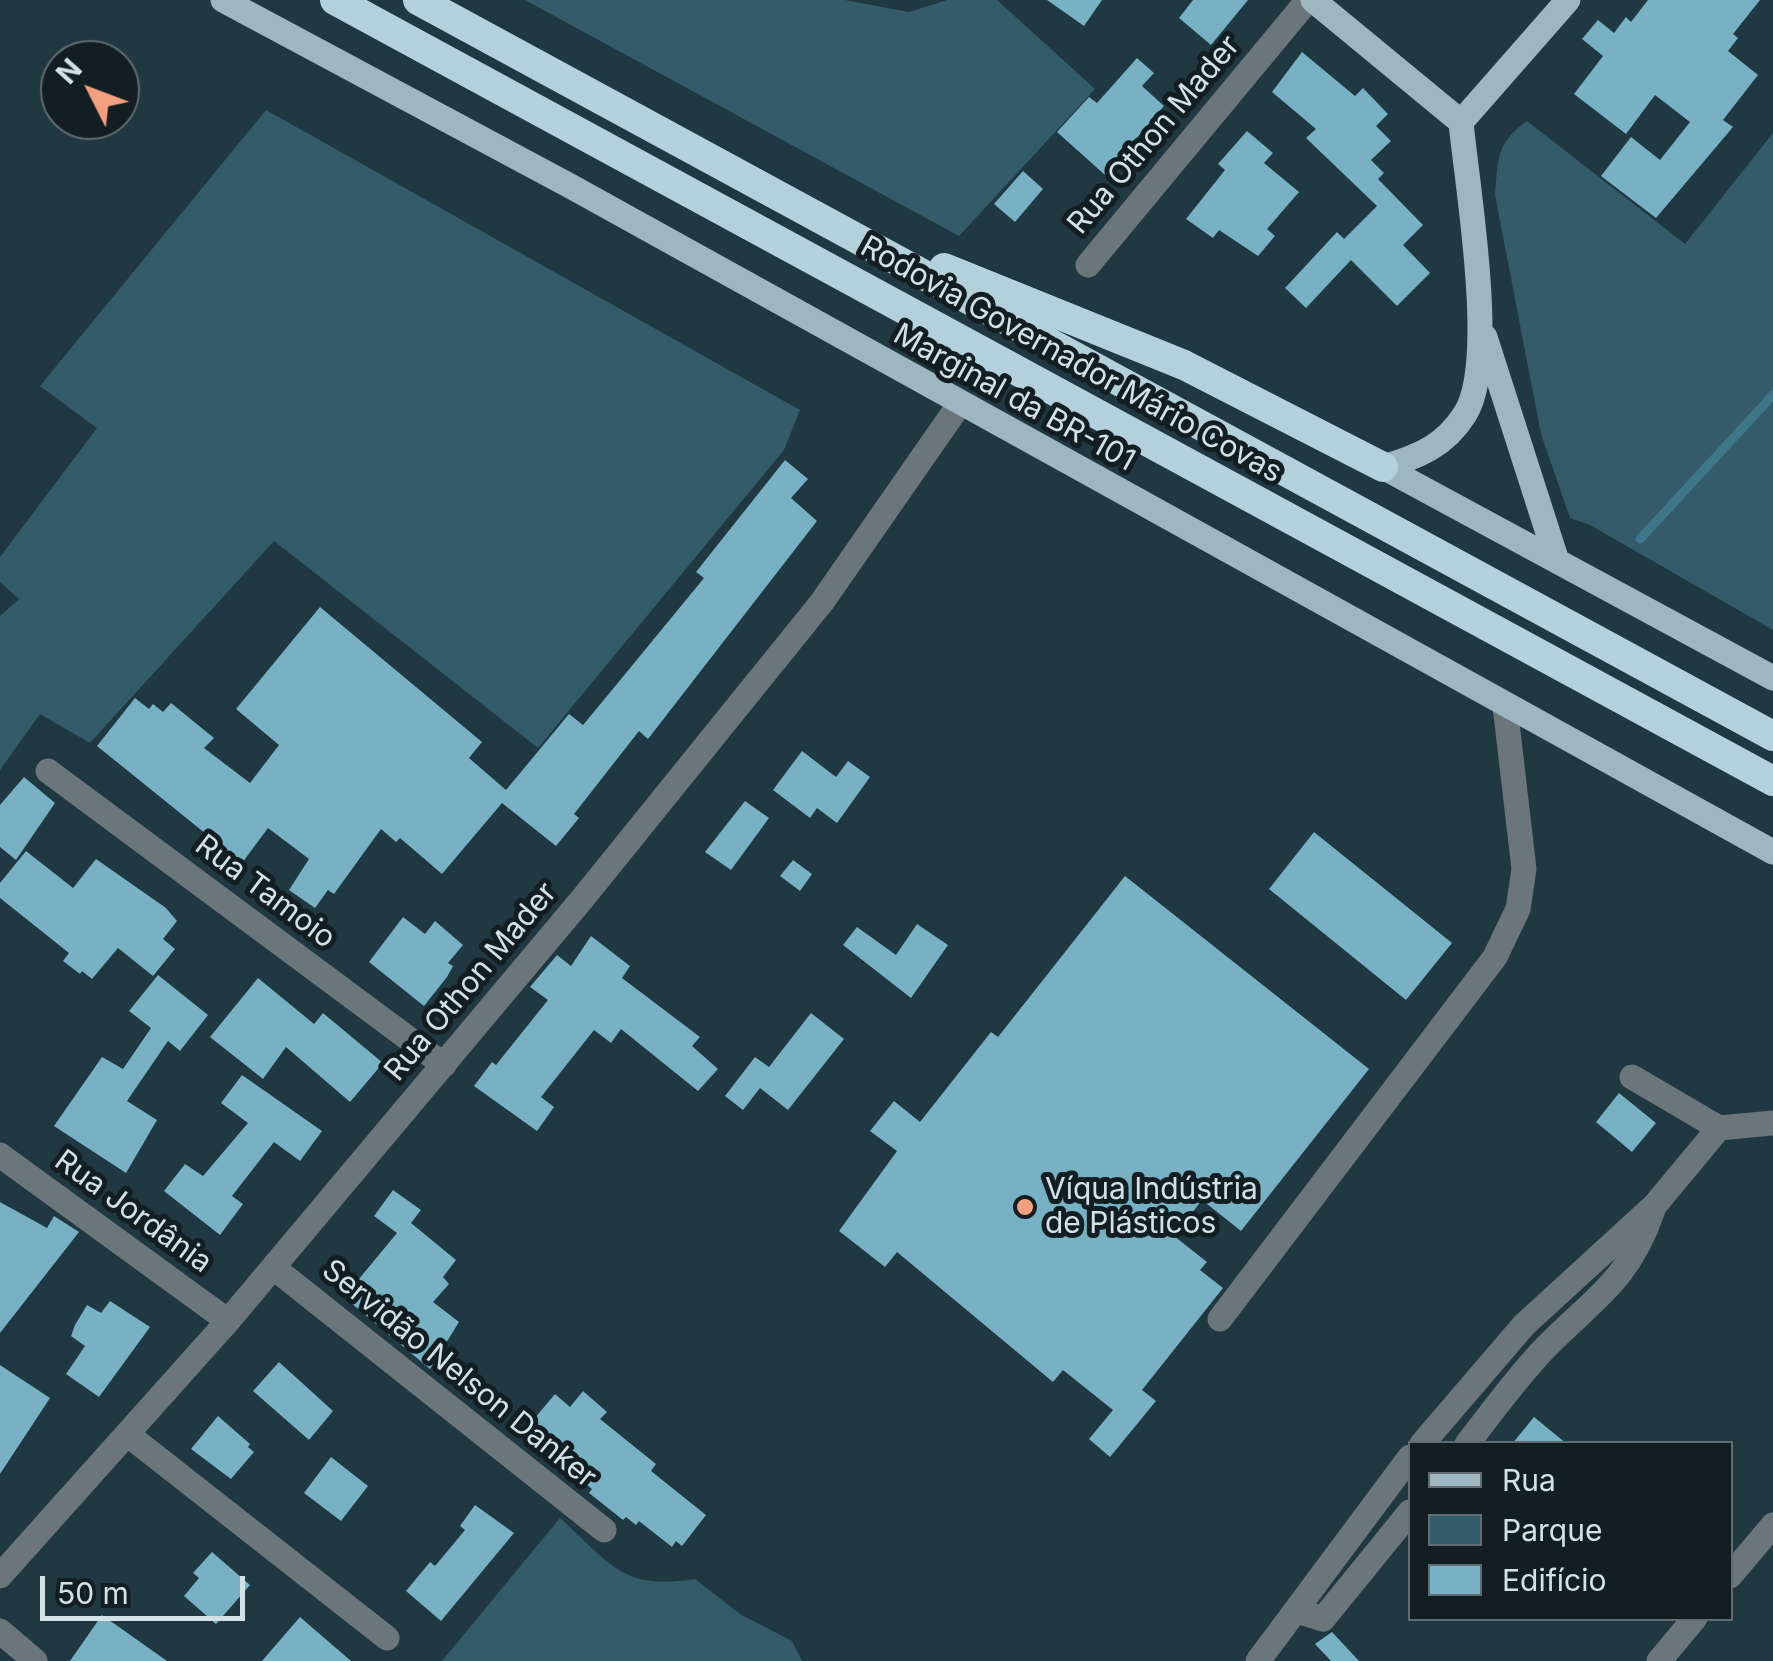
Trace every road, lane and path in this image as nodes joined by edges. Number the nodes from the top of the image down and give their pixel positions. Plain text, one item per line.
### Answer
1 (223, 0) edge
2 (336, 0) edge
3 (418, 0) edge
4 (1311, 0) edge
5 (1568, 0) edge
6 (1461, 122) junction
7 (836, 226) junction
8 (1088, 265) dead end
9 (1480, 318) junction
10 (959, 405) junction
11 (1383, 467) junction
12 (1557, 561) junction
13 (1773, 678) edge
14 (1505, 706) junction
15 (1773, 736) edge
16 (48, 771) dead end
17 (1773, 782) edge
18 (1773, 852) edge
19 (444, 1066) junction
20 (1632, 1076) dead end
21 (1773, 1123) edge
22 (1719, 1128) junction
23 (0, 1155) edge
24 (1655, 1206) junction
25 (274, 1268) junction
26 (1220, 1319) dead end
27 (228, 1321) junction
28 (127, 1434) junction
29 (1425, 1441) edge
30 (1469, 1441) edge
31 (1408, 1460) edge
32 (1408, 1514) edge
33 (1773, 1525) edge
34 (604, 1530) dead end
35 (1733, 1572) edge
36 (0, 1576) edge
37 (1297, 1611) junction
38 (1692, 1621) edge
39 (0, 1631) edge
40 (387, 1638) dead end
41 (35, 1661) edge
42 (1258, 1661) edge
43 (1659, 1661) edge

1 - 10 main road, Marginal da BR-101
2 - 17 highway, Rodovia Governador Mário Covas
3 - 7 highway, Rodovia Governador Mário Covas
4 - 6 main road
4 - 8 street, Rua Othon Mader
5 - 6 main road
6 - 9 main road
7 - 11 highway
7 - 15 highway, Rodovia Governador Mário Covas
9 - 11 main road
9 - 12 main road
10 - 14 main road, Marginal da BR-101
10 - 19 street, Rua Othon Mader
11 - 12 main road
12 - 13 main road
14 - 18 main road, Marginal da BR-101
14 - 26 street
16 - 19 street, Rua Tamoio
19 - 25 street, Rua Othon Mader
20 - 22 street
21 - 22 street
22 - 24 street
23 - 27 street, Rua Jordânia
24 - 29 street
24 - 30 street
25 - 27 street, Rua Othon Mader
25 - 34 street, Servidão Nelson Danker
27 - 28 street, Rua Othon Mader
28 - 36 street, Rua Othon Mader
28 - 40 street
31 - 37 street
32 - 37 street
33 - 35 street
37 - 42 street
38 - 43 street
39 - 41 street

